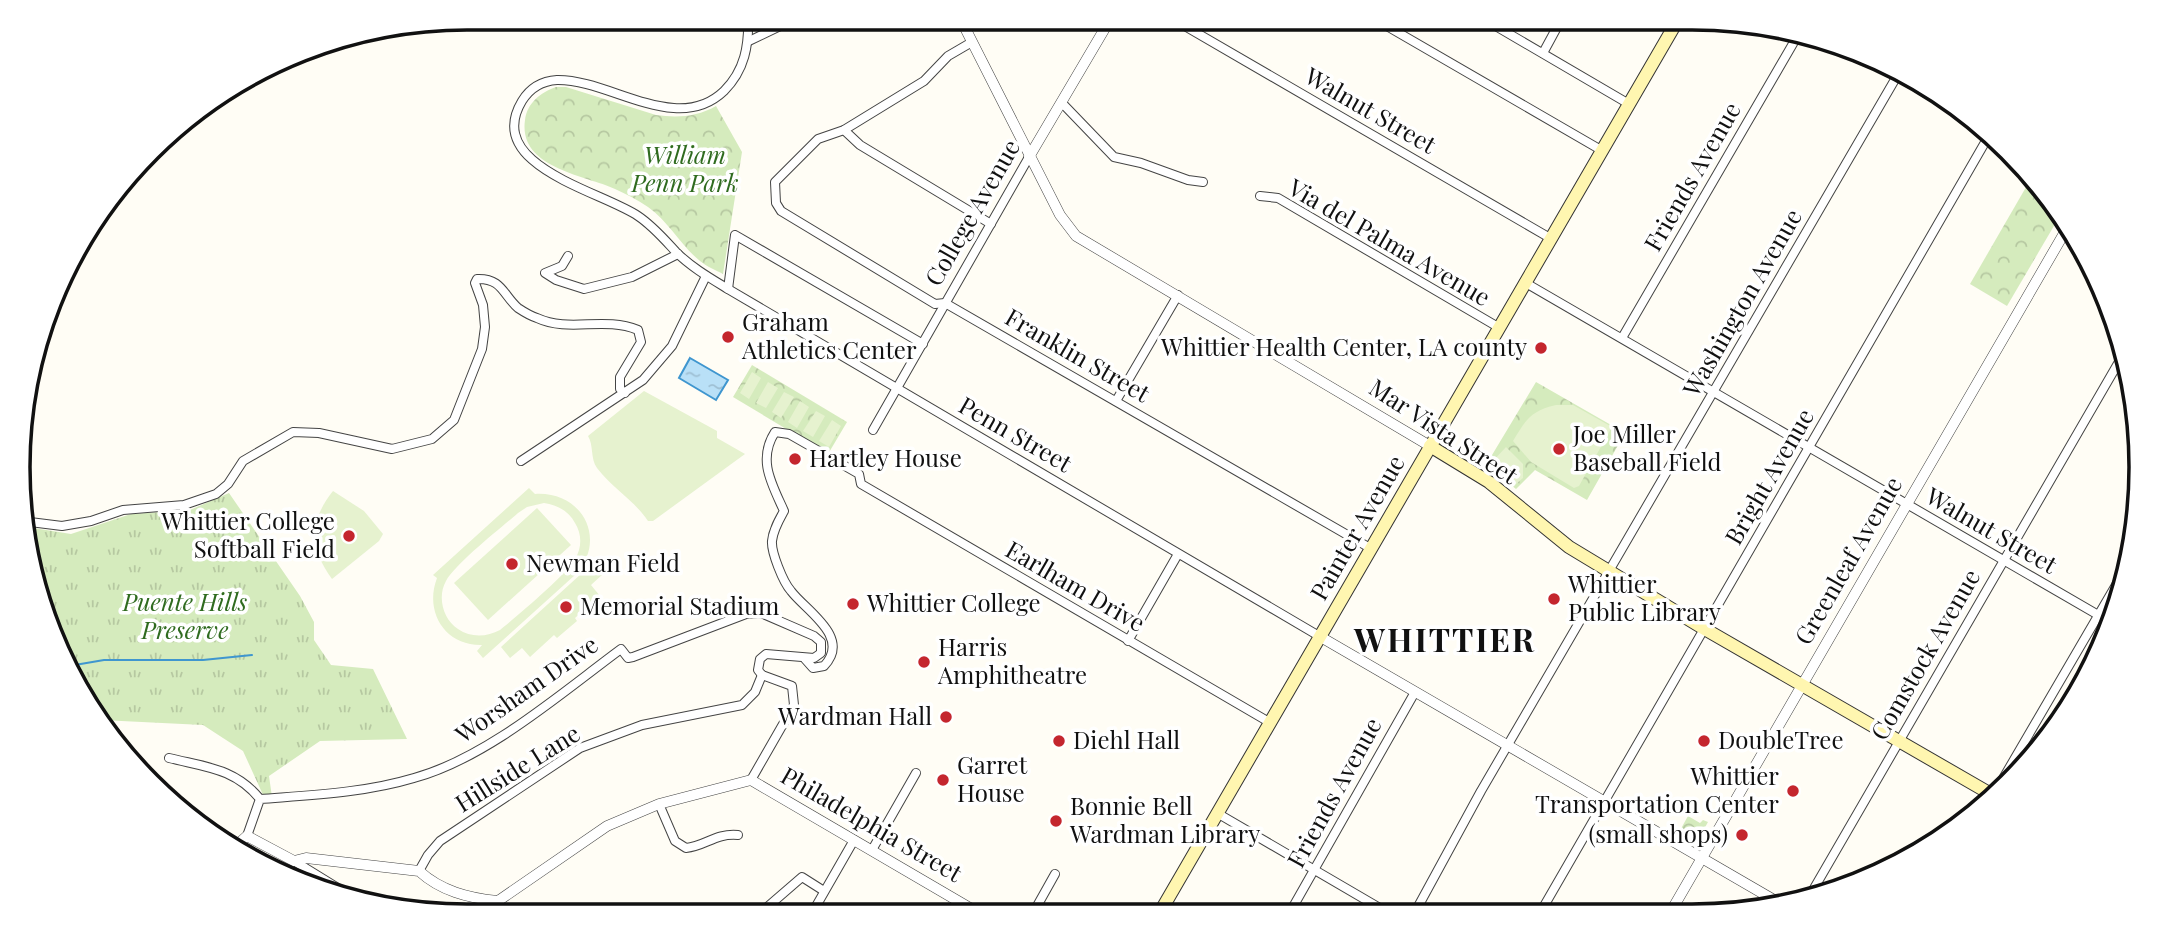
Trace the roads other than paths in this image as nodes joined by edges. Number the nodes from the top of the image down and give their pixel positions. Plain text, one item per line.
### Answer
1 (748, 30) edge
2 (771, 30) edge
3 (966, 30) edge
4 (1104, 30) edge
5 (1192, 30) edge
6 (1394, 30) edge
7 (1505, 30) edge
8 (1555, 30) edge
9 (1672, 30) edge
10 (748, 41) junction
11 (972, 42) junction
12 (1794, 42) edge
13 (1543, 53) junction
14 (1895, 80) edge
15 (1062, 103) junction
16 (1629, 104) junction
17 (844, 130) junction
18 (1985, 143) edge
19 (1601, 150) junction
20 (1029, 157) junction
21 (1203, 182) dead end
22 (1260, 197) dead end
23 (991, 224) junction
24 (2063, 235) edge
25 (1550, 238) junction
26 (678, 254) junction
27 (568, 256) dead end
28 (706, 276) junction
29 (1524, 282) junction
30 (728, 289) junction
31 (1178, 295) junction
32 (946, 303) junction
33 (1498, 327) junction
34 (1622, 338) junction
35 (923, 344) junction
36 (2117, 365) edge
37 (896, 390) junction
38 (1713, 392) junction
39 (625, 393) junction
40 (1116, 401) junction
41 (873, 430) dead end
42 (1430, 446) junction
43 (1809, 447) junction
44 (522, 461) dead end
45 (1907, 504) junction
46 (33, 522) edge
47 (1370, 548) junction
48 (1178, 554) junction
49 (2003, 560) junction
50 (1609, 571) junction
51 (2110, 596) edge
52 (2098, 615) junction
53 (2102, 617) edge
54 (1703, 628) junction
55 (1319, 636) junction
56 (1128, 641) junction
57 (805, 659) junction
58 (762, 675) junction
59 (1802, 684) junction
60 (1415, 692) junction
61 (1269, 722) junction
62 (1899, 740) junction
63 (1508, 746) junction
64 (169, 758) dead end
65 (2012, 765) edge
66 (916, 774) dead end
67 (751, 780) junction
68 (1983, 793) edge
69 (260, 799) junction
70 (1604, 801) junction
71 (659, 804) junction
72 (1217, 813) junction
73 (738, 835) dead end
74 (247, 836) junction
75 (854, 840) junction
76 (241, 842) edge
77 (872, 850) junction
78 (1702, 858) junction
79 (294, 862) junction
80 (1314, 869) junction
81 (419, 871) junction
82 (1055, 874) dead end
83 (325, 881) edge
84 (1815, 886) edge
85 (824, 891) junction
86 (1770, 897) edge
87 (498, 901) junction
88 (499, 904) edge
89 (771, 904) edge
90 (816, 904) edge
91 (963, 904) edge
92 (1038, 904) edge
93 (1164, 904) edge
94 (1295, 904) edge
95 (1373, 904) edge
96 (1420, 904) edge
97 (1545, 904) edge
98 (1675, 904) edge

1 - 10 street, Penn Street
2 - 10 street
3 - 11 street, Mar Vista Street
4 - 15 street, College Avenue
5 - 25 street, Walnut Street
6 - 19 street
7 - 13 street
8 - 13 street
9 - 16 main road, Painter Avenue
10 - 26 street, Penn Street
11 - 17 street
11 - 20 street, Mar Vista Street
12 - 34 street, Friends Avenue
13 - 16 street
14 - 38 street, Washington Avenue
15 - 20 street, College Avenue
15 - 21 street
16 - 19 main road, Painter Avenue
17 - 23 street
17 - 32 street, Franklin Street
18 - 43 street, Bright Avenue
19 - 25 main road, Painter Avenue
20 - 23 street, College Avenue
20 - 31 street, Mar Vista Street
22 - 33 street, Via del Palma Avenue
23 - 32 street, College Avenue
24 - 45 street, Greenleaf Avenue
25 - 29 main road, Painter Avenue
26 - 27 street
26 - 28 street, Penn Street
28 - 30 street, Penn Street
28 - 39 street
29 - 33 main road, Painter Avenue
29 - 34 street, Walnut Street
30 - 35 street
30 - 37 street, Penn Street
31 - 40 street
31 - 42 street, Mar Vista Street
32 - 35 street, College Avenue
32 - 40 street, Franklin Street
33 - 42 main road, Painter Avenue
34 - 38 street, Walnut Street
35 - 37 street, College Avenue
36 - 49 street, Comstock Avenue
37 - 41 street, College Avenue
37 - 48 street, Penn Street
38 - 43 street, Walnut Street
38 - 50 street, Washington Avenue
39 - 44 street
39 - 46 street
40 - 47 street, Franklin Street
42 - 47 main road, Painter Avenue
42 - 50 main road, Mar Vista Street
43 - 45 street, Walnut Street
43 - 54 street, Bright Avenue
45 - 49 street, Walnut Street
45 - 59 street, Greenleaf Avenue
47 - 55 main road, Painter Avenue
48 - 55 street, Penn Street
48 - 56 street
49 - 52 street, Walnut Street
49 - 62 street, Comstock Avenue
50 - 54 main road, Mar Vista Street
50 - 63 street, Washington Avenue
51 - 52 street
52 - 53 street, Walnut Street
52 - 65 street
54 - 59 main road, Mar Vista Street
54 - 70 street, Bright Avenue
55 - 60 street, Penn Street
55 - 61 main road, Painter Avenue
56 - 57 street, Earlham Drive
56 - 61 street, Earlham Drive
57 - 58 street
57 - 69 street, Worsham Drive
58 - 67 street
58 - 81 street, Hillside Lane
59 - 62 main road, Mar Vista Street
59 - 78 street, Greenleaf Avenue
60 - 63 street, Penn Street
60 - 80 street, Friends Avenue
61 - 72 main road, Painter Avenue
62 - 68 main road, Mar Vista Street
62 - 84 street, Comstock Avenue
63 - 70 street, Penn Street
63 - 96 street, Washington Avenue
64 - 69 street
66 - 77 street
67 - 71 street, Philadelphia Street
67 - 75 street, Philadelphia Street
69 - 74 street
70 - 78 street, Penn Street
70 - 97 street, Bright Avenue
71 - 73 street
71 - 87 street, Philadelphia Street
72 - 80 street
72 - 93 main road, Painter Avenue
74 - 76 street
74 - 79 street
75 - 77 street, Philadelphia Street
75 - 85 street
77 - 91 street, Philadelphia Street
78 - 86 street, Penn Street
78 - 98 street, Greenleaf Avenue
79 - 81 street
79 - 83 street
80 - 94 street, Friends Avenue
80 - 95 street
81 - 87 street
82 - 92 street
85 - 89 street
85 - 90 street
87 - 88 street

